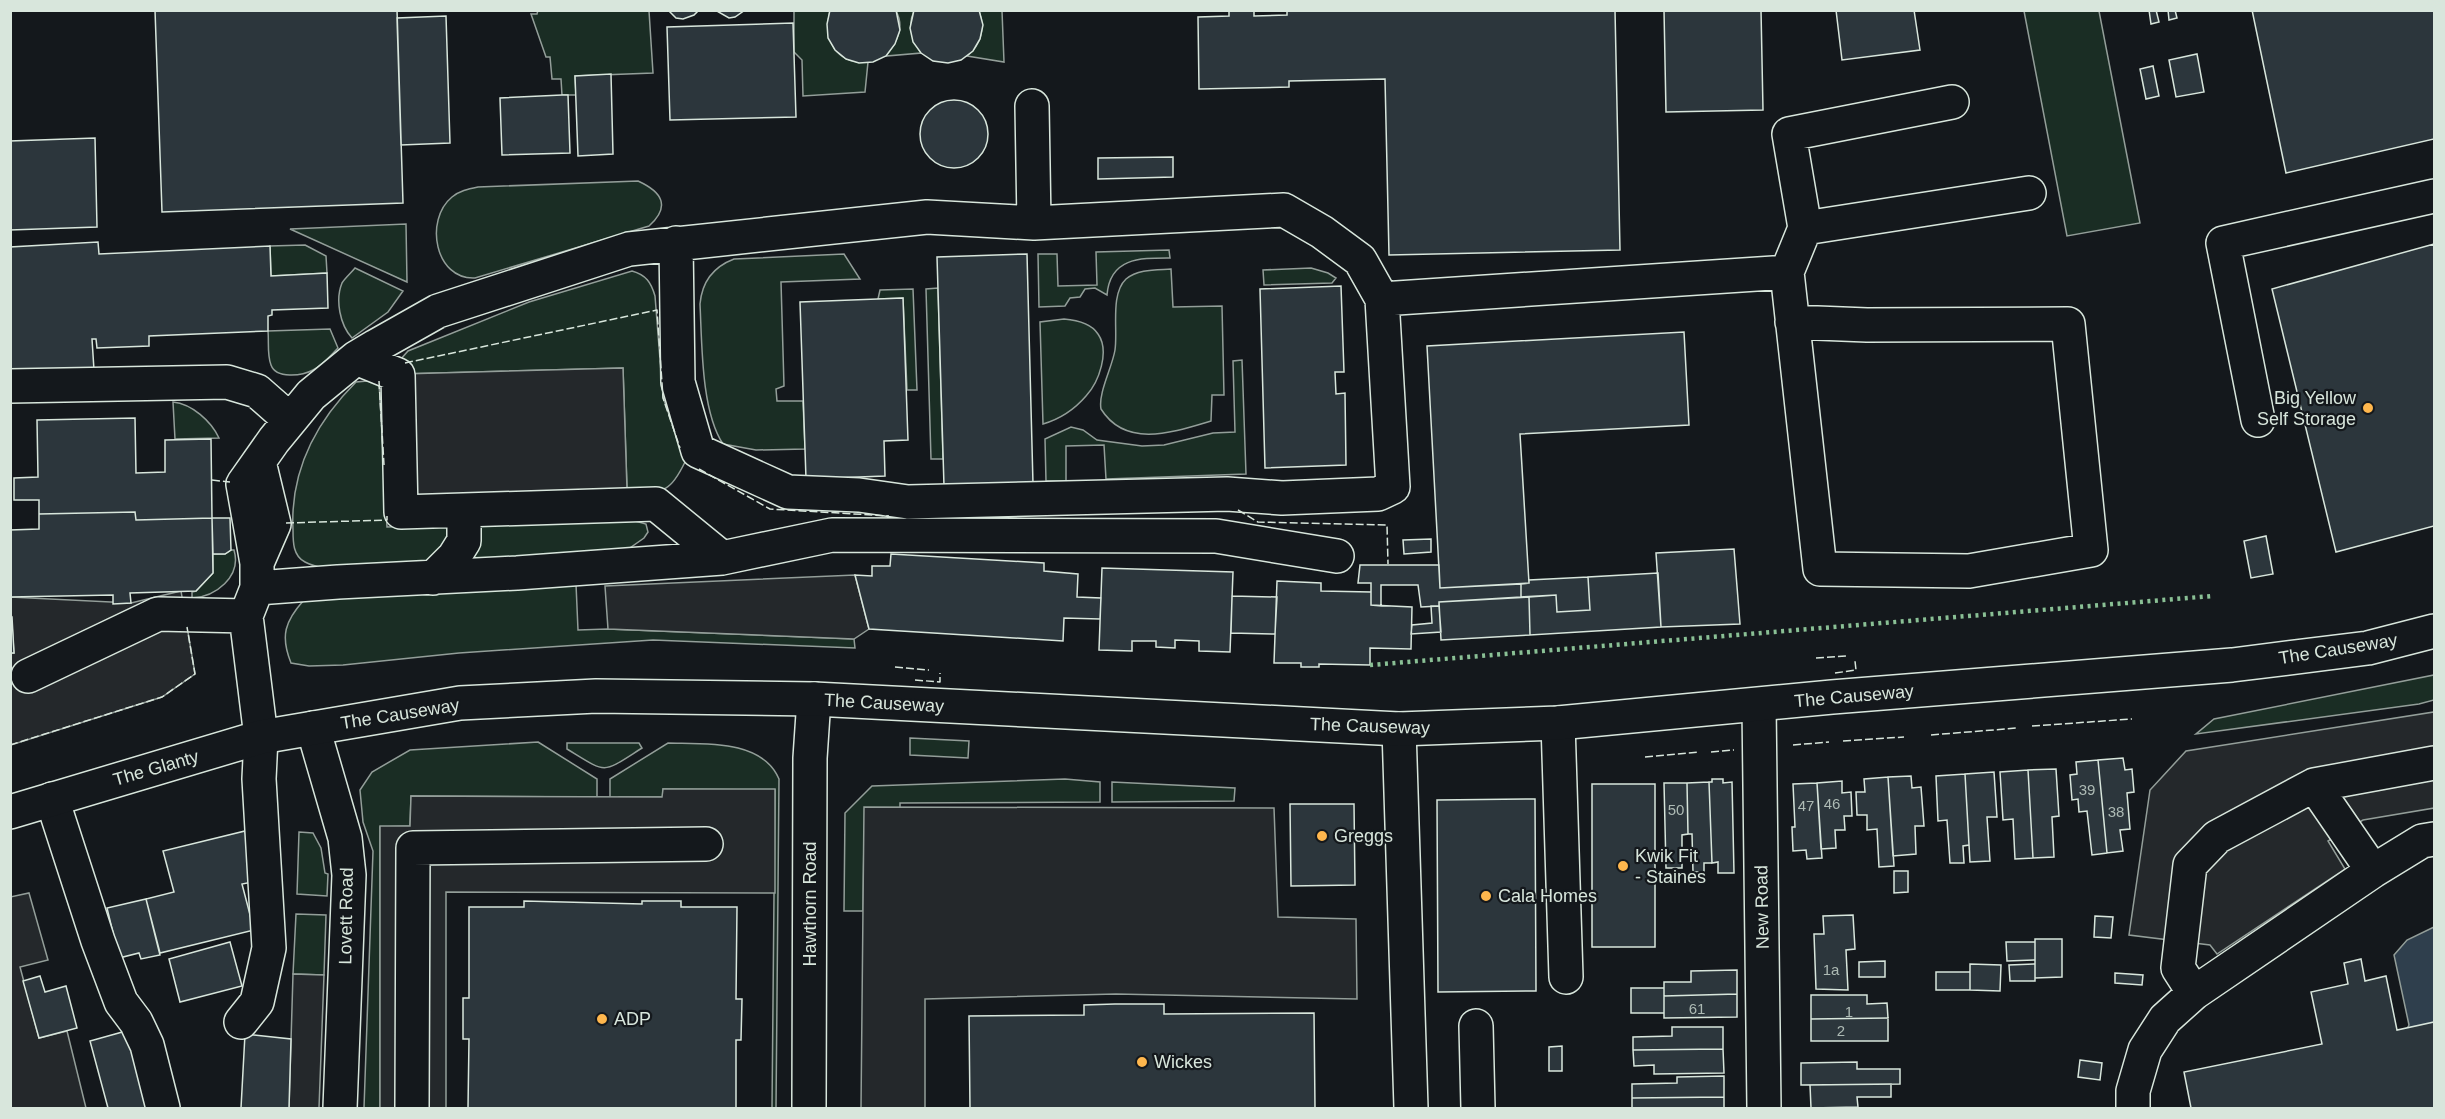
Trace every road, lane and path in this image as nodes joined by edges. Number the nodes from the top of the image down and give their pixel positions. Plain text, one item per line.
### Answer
1 (1952, 102) dead end
2 (1032, 106) dead end
3 (2029, 194) dead end
4 (2434, 196) edge
5 (1034, 223) junction
6 (1805, 228) junction
7 (676, 243) junction
8 (1787, 272) junction
9 (1382, 299) junction
10 (1792, 322) junction
11 (356, 358) junction
12 (10, 386) edge
13 (290, 420) junction
14 (2258, 420) dead end
15 (464, 510) junction
16 (1336, 556) dead end
17 (722, 558) junction
18 (433, 578) junction
19 (253, 589) junction
20 (2434, 631) edge
21 (28, 676) dead end
22 (814, 699) junction
23 (1759, 705) junction
24 (1558, 723) junction
25 (308, 728) junction
26 (1399, 729) junction
27 (261, 737) junction
28 (2434, 763) edge
29 (2314, 785) junction
30 (52, 799) junction
31 (10, 812) edge
32 (2434, 839) edge
33 (706, 844) dead end
34 (2373, 871) junction
35 (1566, 977) dead end
36 (2194, 993) junction
37 (241, 1022) dead end
38 (1476, 1026) dead end
39 (163, 1108) edge
40 (340, 1108) edge
41 (412, 1108) edge
42 (809, 1108) edge
43 (1411, 1108) edge
44 (1478, 1108) edge
45 (1764, 1108) edge
46 (2133, 1108) edge

1 - 6 main road
2 - 5 main road
3 - 6 main road
4 - 14 main road
5 - 7 main road
5 - 9 main road
6 - 8 main road
7 - 9 main road
7 - 11 main road
8 - 9 main road
8 - 10 main road
10 - 10 main road
11 - 13 main road
11 - 15 main road
12 - 13 main road
13 - 19 main road
15 - 17 main road
15 - 18 main road
16 - 17 main road
17 - 18 main road
18 - 19 main road
19 - 21 main road
19 - 27 main road
20 - 23 main road, The Causeway
22 - 25 main road, The Causeway
22 - 26 main road, The Causeway
22 - 42 main road, Hawthorn Road
23 - 24 main road, The Causeway
23 - 45 main road, New Road
24 - 26 main road, The Causeway
24 - 35 main road
25 - 27 main road, The Glanty
25 - 40 main road, Lovett Road
26 - 43 main road
27 - 30 main road, The Glanty
27 - 37 main road
28 - 29 main road
29 - 34 main road
29 - 36 main road
30 - 31 main road, The Glanty
30 - 39 main road
32 - 34 main road
33 - 41 main road
34 - 36 main road
36 - 46 main road
38 - 44 main road

